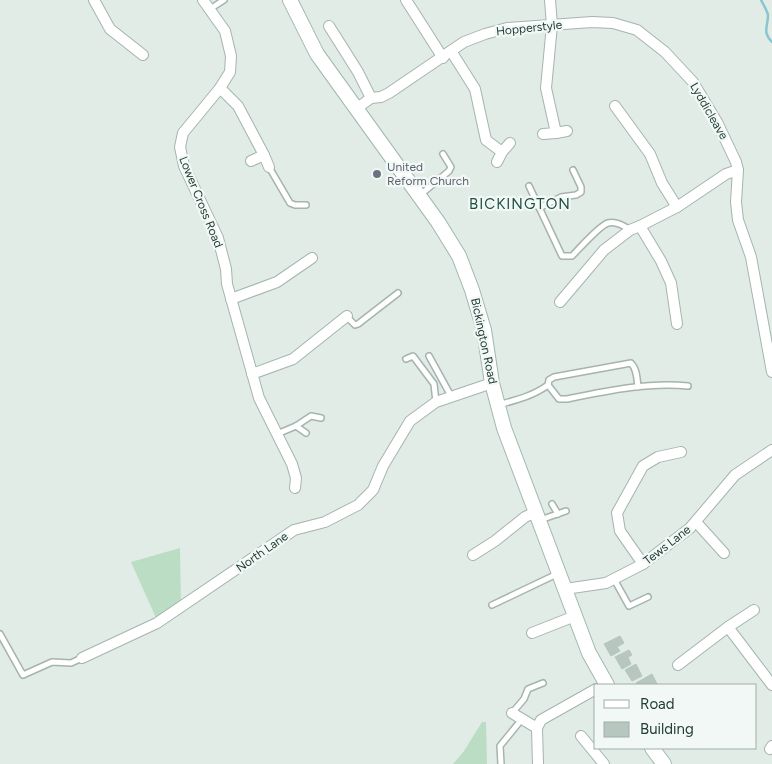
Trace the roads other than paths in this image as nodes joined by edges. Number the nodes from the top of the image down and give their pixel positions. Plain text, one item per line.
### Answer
1 (94, 0) edge
2 (203, 0) edge
3 (224, 0) edge
4 (290, 0) edge
5 (406, 0) edge
6 (550, 0) edge
7 (210, 10) junction
8 (592, 22) joint
9 (552, 25) junction
10 (329, 26) dead end
11 (447, 54) junction
12 (143, 55) dead end
13 (220, 88) junction
14 (371, 98) junction
15 (614, 106) dead end
16 (356, 109) junction
17 (568, 132) dead end
18 (556, 133) junction
19 (543, 134) dead end
20 (510, 143) dead end
21 (502, 152) junction
22 (443, 154) dead end
23 (264, 155) junction
24 (251, 161) dead end
25 (497, 162) dead end
26 (269, 167) joint
27 (573, 170) dead end
28 (738, 170) junction
29 (528, 186) dead end
30 (419, 195) junction
31 (306, 205) dead end
32 (677, 207) junction
33 (538, 208) junction
34 (635, 228) junction
35 (312, 258) dead end
36 (398, 293) dead end
37 (232, 299) junction
38 (560, 302) dead end
39 (347, 316) joint
40 (677, 324) dead end
41 (429, 356) dead end
42 (406, 359) dead end
43 (772, 372) edge
44 (252, 374) junction
45 (492, 383) junction
46 (548, 384) junction
47 (688, 386) dead end
48 (638, 387) junction
49 (451, 396) junction
50 (436, 402) junction
51 (498, 405) junction
52 (321, 418) dead end
53 (296, 426) junction
54 (306, 433) dead end
55 (277, 435) junction
56 (772, 450) edge
57 (681, 452) dead end
58 (295, 488) dead end
59 (552, 504) dead end
60 (566, 511) dead end
61 (558, 514) junction
62 (538, 516) junction
63 (696, 522) junction
64 (724, 553) dead end
65 (474, 555) dead end
66 (643, 564) junction
67 (559, 573) junction
68 (614, 579) junction
69 (565, 589) junction
70 (648, 597) dead end
71 (492, 605) dead end
72 (754, 610) dead end
73 (575, 616) junction
74 (728, 627) junction
75 (532, 633) dead end
76 (0, 634) edge
77 (82, 658) joint
78 (678, 665) dead end
79 (543, 683) dead end
80 (602, 684) edge
81 (772, 684) edge
82 (594, 690) edge
83 (512, 713) joint
84 (522, 719) junction
85 (537, 728) junction
86 (581, 736) dead end
87 (653, 749) edge
88 (501, 764) edge
89 (538, 764) edge
90 (604, 764) edge
91 (664, 764) edge

1 - 12 street
2 - 7 street, Lower Cross Road
3 - 7 lane
4 - 16 main road, Bickington Road
5 - 11 street
6 - 9 street
7 - 13 street, Lower Cross Road
8 - 9 street, Hopperstyle
8 - 28 street, Lyddicleave
9 - 11 street, Hopperstyle
9 - 18 street
10 - 14 street
11 - 14 street, Hopperstyle
11 - 21 street
13 - 23 street
13 - 37 street, Lower Cross Road
14 - 16 street, Hopperstyle
15 - 32 street
16 - 30 main road, Bickington Road
17 - 18 street
18 - 19 street
20 - 21 street
21 - 25 street
22 - 30 lane
23 - 24 street
23 - 26 street
26 - 31 lane
27 - 33 lane
28 - 32 street
28 - 43 street, Lyddicleave
29 - 33 lane
30 - 45 main road, Bickington Road
32 - 34 street
33 - 34 lane
34 - 38 street
34 - 40 street
35 - 37 street
36 - 39 lane
37 - 44 street, Lower Cross Road
39 - 44 street
41 - 49 lane
42 - 50 lane
44 - 55 street, Lower Cross Road
45 - 49 street, North Lane
45 - 51 main road, Bickington Road
46 - 48 lane
46 - 48 lane
46 - 51 lane
47 - 48 lane
49 - 50 street, North Lane
50 - 77 street, North Lane
51 - 62 main road, Bickington Road
52 - 53 lane
53 - 54 lane
53 - 55 lane
55 - 58 street, Lower Cross Road
56 - 63 street, Tews Lane
57 - 66 street
59 - 61 lane
60 - 61 lane
61 - 62 lane
62 - 65 street
62 - 67 main road, Bickington Road
63 - 64 street
63 - 66 street, Tews Lane
66 - 68 street, Tews Lane
67 - 69 main road, Bickington Road
67 - 71 lane
68 - 69 street, Tews Lane
68 - 70 lane
69 - 73 main road, Bickington Road
72 - 74 street
73 - 75 street
73 - 80 main road, Bickington Road
74 - 78 street
74 - 81 street
76 - 77 lane
79 - 83 lane
82 - 85 street
83 - 84 street
84 - 85 street
84 - 88 lane
85 - 89 street
86 - 90 street
87 - 91 main road

